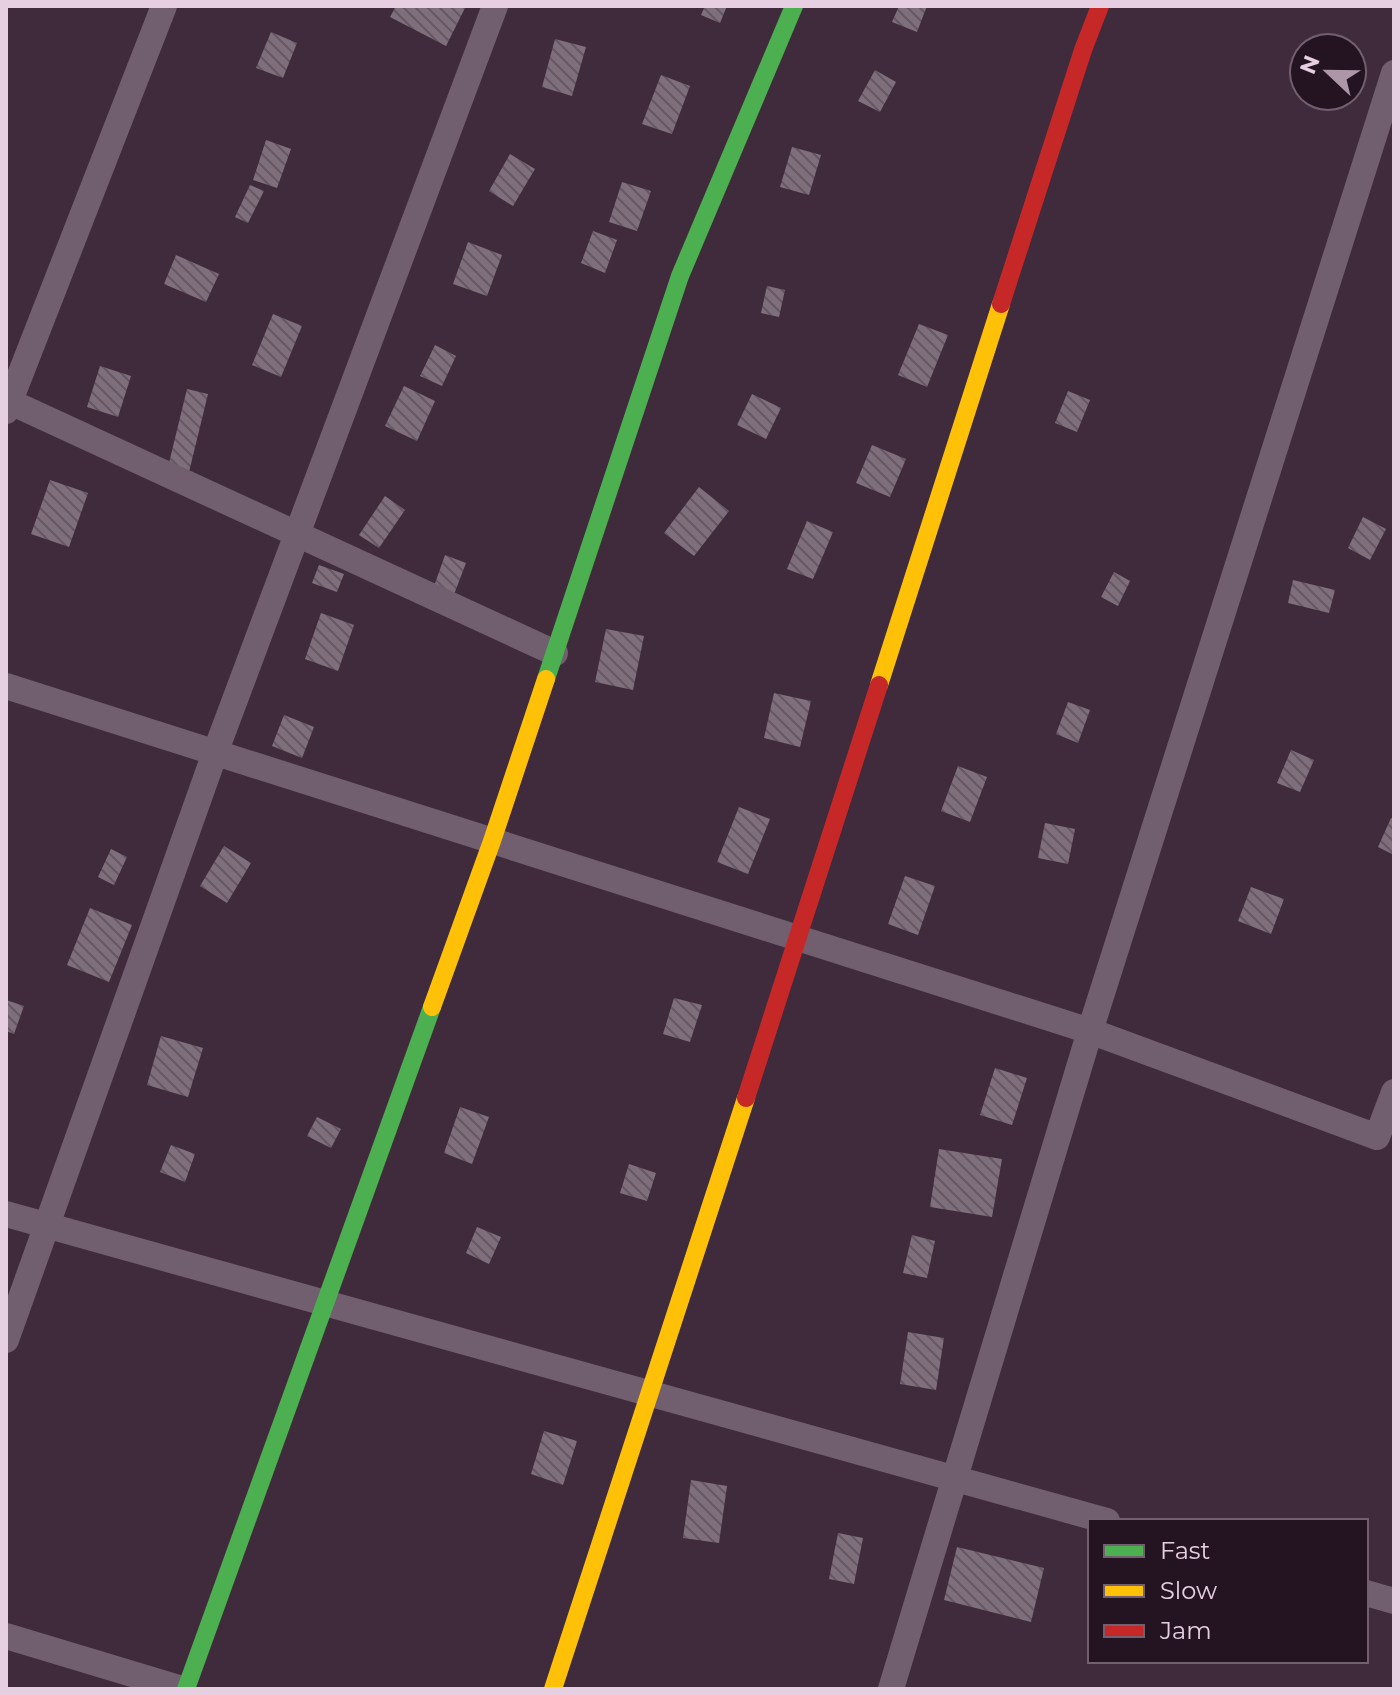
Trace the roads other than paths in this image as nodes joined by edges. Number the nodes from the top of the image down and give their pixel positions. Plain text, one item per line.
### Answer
1 (164, 6) edge
2 (495, 6) edge
3 (794, 6) edge
4 (1100, 6) edge
5 (1394, 73) edge
6 (7, 405) edge
7 (297, 534) junction
8 (555, 653) junction
9 (6, 686) edge
10 (215, 753) junction
11 (492, 841) junction
12 (798, 938) junction
13 (1090, 1031) junction
14 (1394, 1092) edge
15 (6, 1214) edge
16 (47, 1225) junction
17 (326, 1303) junction
18 (6, 1340) edge
19 (650, 1393) junction
20 (955, 1478) junction
21 (1100, 1519) edge
22 (1368, 1594) edge
23 (1394, 1601) edge
24 (6, 1636) edge
25 (184, 1689) edge
26 (553, 1689) edge
27 (891, 1689) edge

1 - 6 street
2 - 7 street
3 - 8 street
4 - 12 street
5 - 13 street
6 - 7 street
7 - 8 street
7 - 10 street
8 - 11 street
9 - 10 street
10 - 11 street
10 - 16 street
11 - 12 street
11 - 17 street
12 - 13 street
12 - 19 street
13 - 14 street
13 - 20 street
15 - 16 street
16 - 17 street
16 - 18 street
17 - 19 street
17 - 25 street
19 - 20 street
19 - 26 street
20 - 21 street
20 - 27 street
22 - 23 street
24 - 25 street

